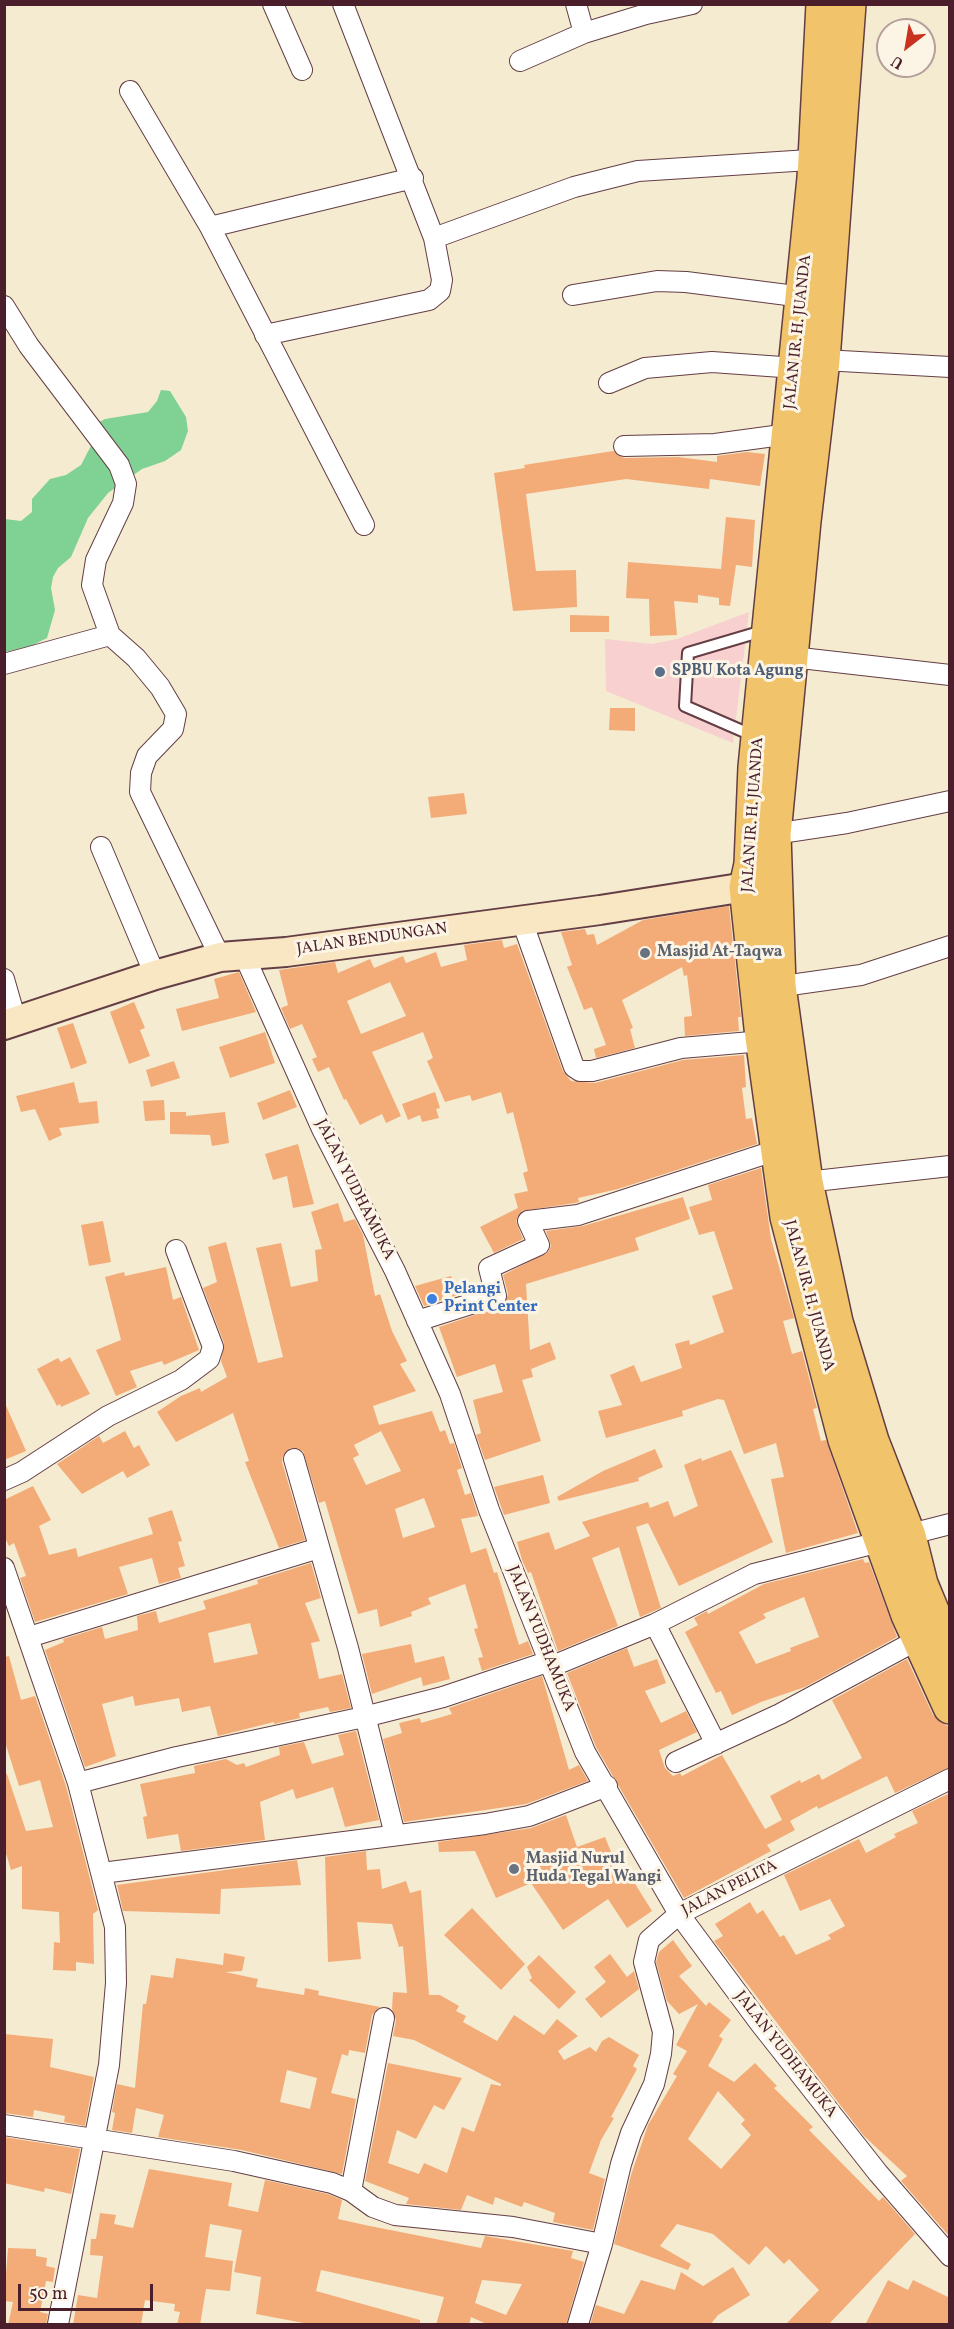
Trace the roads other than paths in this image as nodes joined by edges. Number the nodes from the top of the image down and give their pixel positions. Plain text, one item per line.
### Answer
1 (273, 4) edge
2 (343, 4) edge
3 (576, 4) edge
4 (823, 4) edge
5 (849, 4) edge
6 (684, 5) edge
7 (584, 33) junction
8 (520, 61) dead end
9 (302, 70) dead end
10 (130, 91) dead end
11 (826, 159) junction
12 (413, 178) junction
13 (210, 227) junction
14 (434, 238) junction
15 (573, 295) dead end
16 (803, 297) junction
17 (4, 306) edge
18 (265, 335) junction
19 (809, 364) junction
20 (950, 367) edge
21 (609, 383) dead end
22 (789, 434) junction
23 (624, 446) dead end
24 (364, 525) dead end
25 (110, 635) junction
26 (777, 647) junction
27 (4, 664) edge
28 (950, 675) edge
29 (760, 738) junction
30 (947, 807) edge
31 (774, 834) junction
32 (101, 847) dead end
33 (746, 888) junction
34 (522, 921) junction
35 (950, 946) edge
36 (232, 956) junction
37 (155, 975) junction
38 (4, 980) edge
39 (769, 988) junction
40 (10, 1023) edge
41 (763, 1041) junction
42 (777, 1150) junction
43 (950, 1166) edge
44 (806, 1182) junction
45 (176, 1250) dead end
46 (417, 1321) junction
47 (294, 1459) dead end
48 (4, 1480) edge
49 (950, 1524) edge
50 (895, 1539) junction
51 (319, 1548) junction
52 (4, 1568) edge
53 (10, 1601) edge
54 (655, 1624) junction
55 (29, 1637) junction
56 (919, 1639) junction
57 (950, 1654) edge
58 (549, 1664) junction
59 (950, 1707) edge
60 (364, 1717) junction
61 (717, 1744) junction
62 (676, 1762) dead end
63 (950, 1779) edge
64 (78, 1783) junction
65 (607, 1786) junction
66 (395, 1835) junction
67 (102, 1873) junction
68 (679, 1914) junction
69 (384, 2018) dead end
70 (4, 2125) edge
71 (96, 2141) junction
72 (351, 2191) junction
73 (602, 2244) junction
74 (950, 2256) edge
75 (58, 2325) edge
76 (578, 2325) edge

1 - 9 street
2 - 12 street
3 - 7 street
4 - 11 highway, JALAN IR. H. JUANDA
5 - 11 highway, JALAN IR. H. JUANDA
6 - 7 street
7 - 8 street
10 - 13 street
11 - 14 street
11 - 16 highway, JALAN IR. H. JUANDA
11 - 19 highway, JALAN IR. H. JUANDA
12 - 13 street
12 - 14 street
13 - 18 street
14 - 18 street
15 - 16 street
16 - 19 highway, JALAN IR. H. JUANDA
17 - 25 street
18 - 24 street
19 - 20 street
19 - 21 street
19 - 22 highway, JALAN IR. H. JUANDA
19 - 26 highway, JALAN IR. H. JUANDA
22 - 23 street
22 - 26 highway, JALAN IR. H. JUANDA
25 - 27 street
25 - 36 street, JALAN YUDHAMUKA
26 - 28 street
26 - 29 highway, JALAN IR. H. JUANDA
26 - 29 lane
26 - 31 highway, JALAN IR. H. JUANDA
29 - 33 highway, JALAN IR. H. JUANDA
30 - 31 street
31 - 39 highway, JALAN IR. H. JUANDA
32 - 37 street
33 - 34 street, JALAN BENDUNGAN
33 - 39 highway, JALAN IR. H. JUANDA
34 - 36 street, JALAN BENDUNGAN
34 - 41 street
35 - 39 street
36 - 37 street, JALAN BENDUNGAN
36 - 46 street, JALAN YUDHAMUKA
37 - 40 street, JALAN BENDUNGAN
38 - 40 street
39 - 41 highway, JALAN IR. H. JUANDA
39 - 44 highway, JALAN IR. H. JUANDA
41 - 42 highway, JALAN IR. H. JUANDA
42 - 46 street
42 - 50 highway, JALAN IR. H. JUANDA
43 - 44 street
44 - 50 highway, JALAN IR. H. JUANDA
45 - 48 street
46 - 58 street, JALAN YUDHAMUKA
47 - 51 street
49 - 50 street
50 - 54 street
50 - 56 highway, JALAN IR. H. JUANDA
50 - 57 highway, JALAN IR. H. JUANDA
51 - 55 street
51 - 60 street
52 - 53 street
53 - 55 street
54 - 58 street
54 - 61 street
55 - 64 street
56 - 59 highway, JALAN IR. H. JUANDA
56 - 61 street
58 - 60 street
58 - 65 street, JALAN YUDHAMUKA
60 - 64 street
60 - 66 street
61 - 62 street
63 - 68 street, JALAN PELITA
64 - 67 street
65 - 66 street
65 - 68 street, JALAN YUDHAMUKA
66 - 67 street
67 - 71 street
68 - 73 street, JALAN PELITA
68 - 74 street, JALAN YUDHAMUKA
69 - 72 street
70 - 71 street
71 - 72 street
71 - 75 street
72 - 73 street
73 - 76 street, JALAN PELITA

